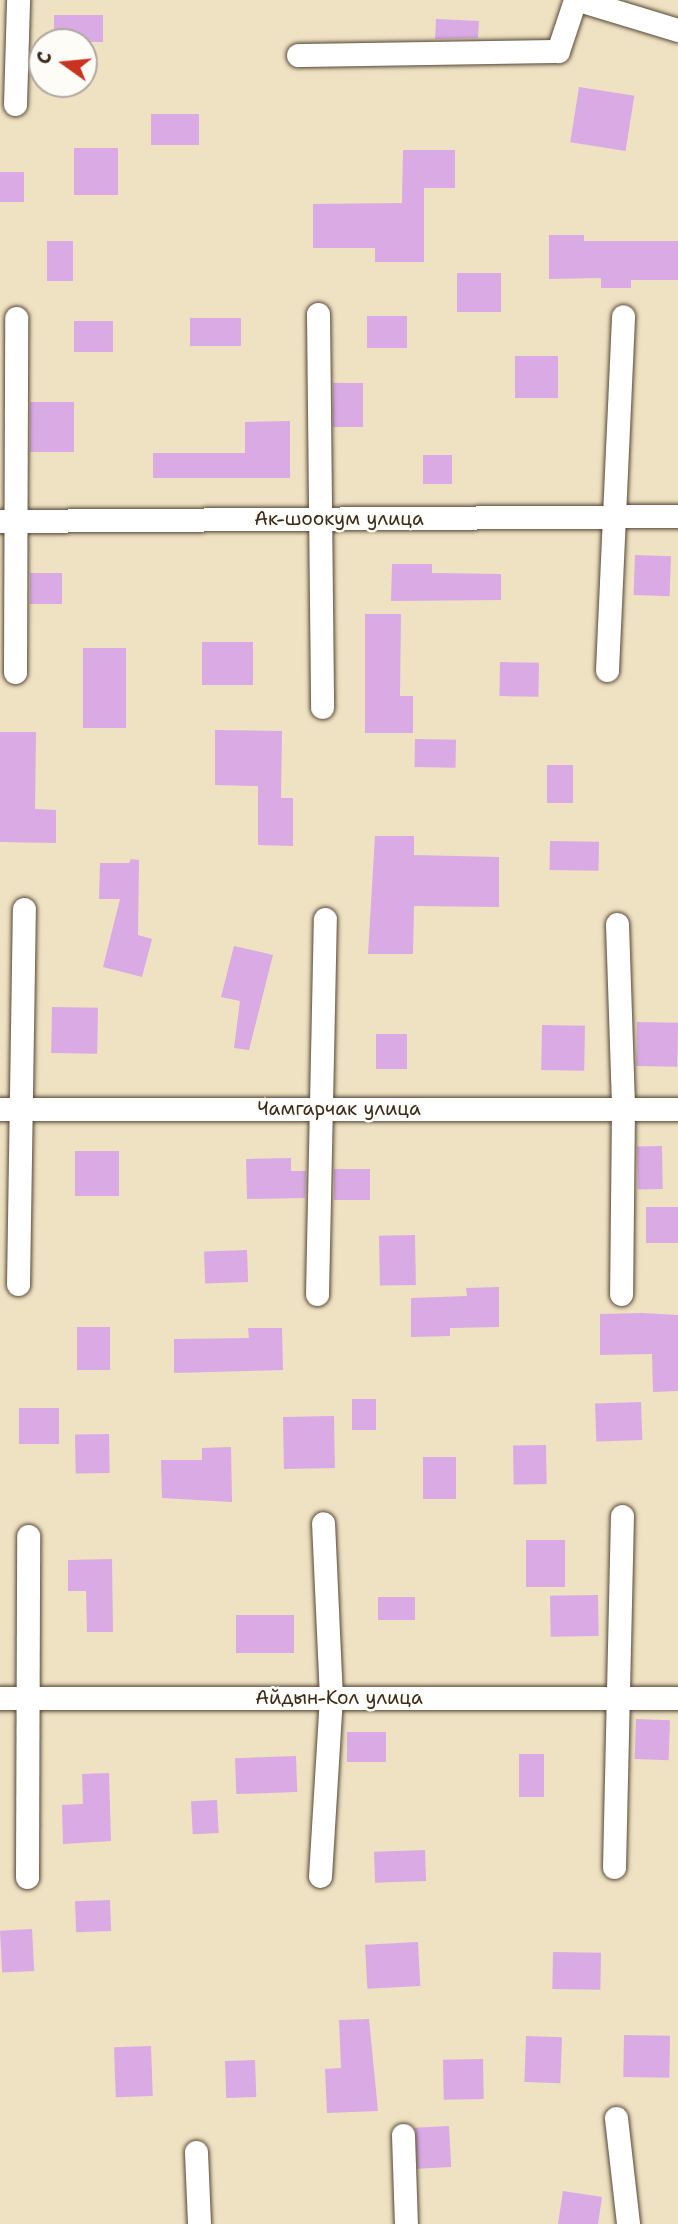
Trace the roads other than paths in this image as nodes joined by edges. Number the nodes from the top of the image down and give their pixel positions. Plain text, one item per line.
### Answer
1 (18, 0) edge
2 (577, 0) edge
3 (678, 30) edge
4 (298, 55) dead end
5 (15, 104) dead end
6 (318, 314) dead end
7 (623, 316) dead end
8 (16, 318) dead end
9 (678, 516) edge
10 (611, 517) junction
11 (320, 519) junction
12 (7, 521) edge
13 (607, 670) dead end
14 (15, 672) dead end
15 (322, 707) dead end
16 (24, 909) dead end
17 (325, 919) dead end
18 (617, 924) dead end
19 (11, 1109) edge
20 (321, 1109) junction
21 (623, 1109) junction
22 (678, 1109) edge
23 (18, 1284) dead end
24 (317, 1294) dead end
25 (621, 1294) dead end
26 (622, 1516) dead end
27 (323, 1523) dead end
28 (28, 1536) dead end
29 (0, 1698) edge
30 (27, 1698) junction
31 (331, 1698) junction
32 (621, 1698) junction
33 (678, 1698) edge
34 (614, 1867) dead end
35 (320, 1876) dead end
36 (27, 1877) dead end
37 (616, 2118) dead end
38 (403, 2136) dead end
39 (196, 2152) dead end
40 (199, 2224) edge
41 (406, 2224) edge
42 (628, 2224) edge

1 - 5 street
2 - 3 street
2 - 4 street
6 - 11 street
7 - 10 street
8 - 12 street
9 - 10 street, Ак-шоокум улица
10 - 11 street, Ак-шоокум улица
10 - 13 street
11 - 12 street, Ак-шоокум улица
11 - 15 street
12 - 14 street
16 - 19 street
17 - 20 street
18 - 21 street
19 - 20 street, Чамгарчак улица
19 - 23 street
20 - 21 street, Чамгарчак улица
20 - 24 street
21 - 22 street, Чамгарчак улица
21 - 25 street
26 - 32 street
27 - 31 street
28 - 30 street
29 - 30 street, Айдын-Кол улица
30 - 31 street, Айдын-Кол улица
30 - 36 street
31 - 32 street, Айдын-Кол улица
31 - 35 street
32 - 33 street, Айдын-Кол улица
32 - 34 street
37 - 42 street
38 - 41 street
39 - 40 street

